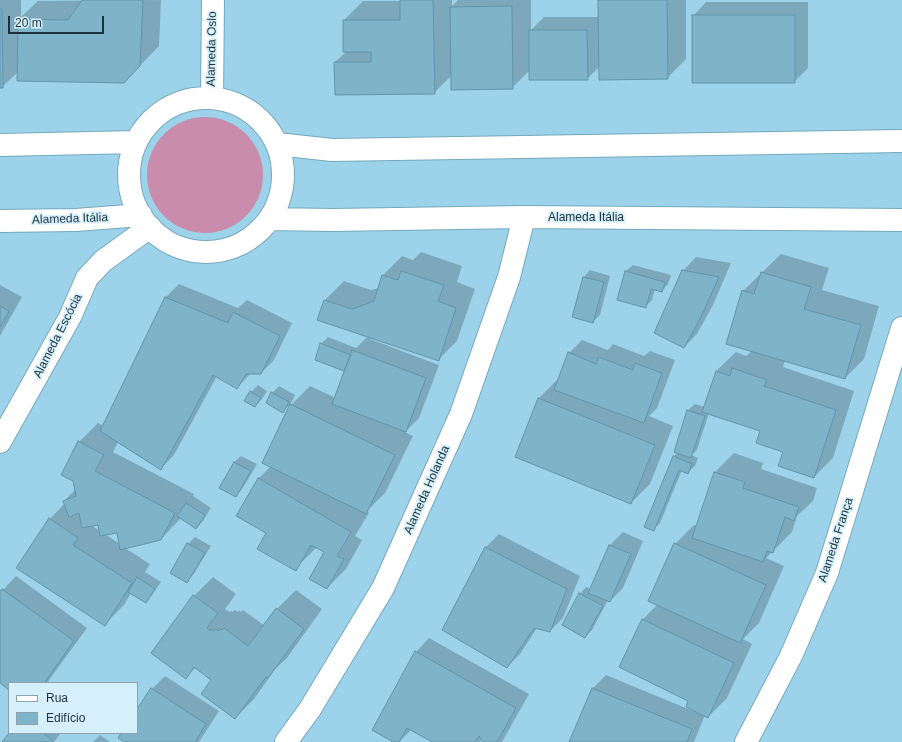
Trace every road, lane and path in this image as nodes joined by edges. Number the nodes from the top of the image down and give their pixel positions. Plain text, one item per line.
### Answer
1 (213, 0) edge
2 (212, 98) junction
3 (902, 140) edge
4 (136, 142) junction
5 (277, 144) junction
6 (0, 145) edge
7 (524, 217) junction
8 (270, 219) junction
9 (902, 220) edge
10 (0, 221) edge
11 (145, 221) junction
12 (902, 328) edge
13 (0, 442) edge
14 (286, 742) edge
15 (746, 742) edge

1 - 2 street, Alameda Oslo
2 - 4 street
2 - 5 street
3 - 5 street
4 - 6 street
4 - 11 street
5 - 8 street
7 - 8 street, Alameda Itália
7 - 9 street, Alameda Itália
7 - 14 street, Alameda Holanda
8 - 11 street
10 - 11 street, Alameda Itália
11 - 13 street, Alameda Escócia
12 - 15 street, Alameda França

